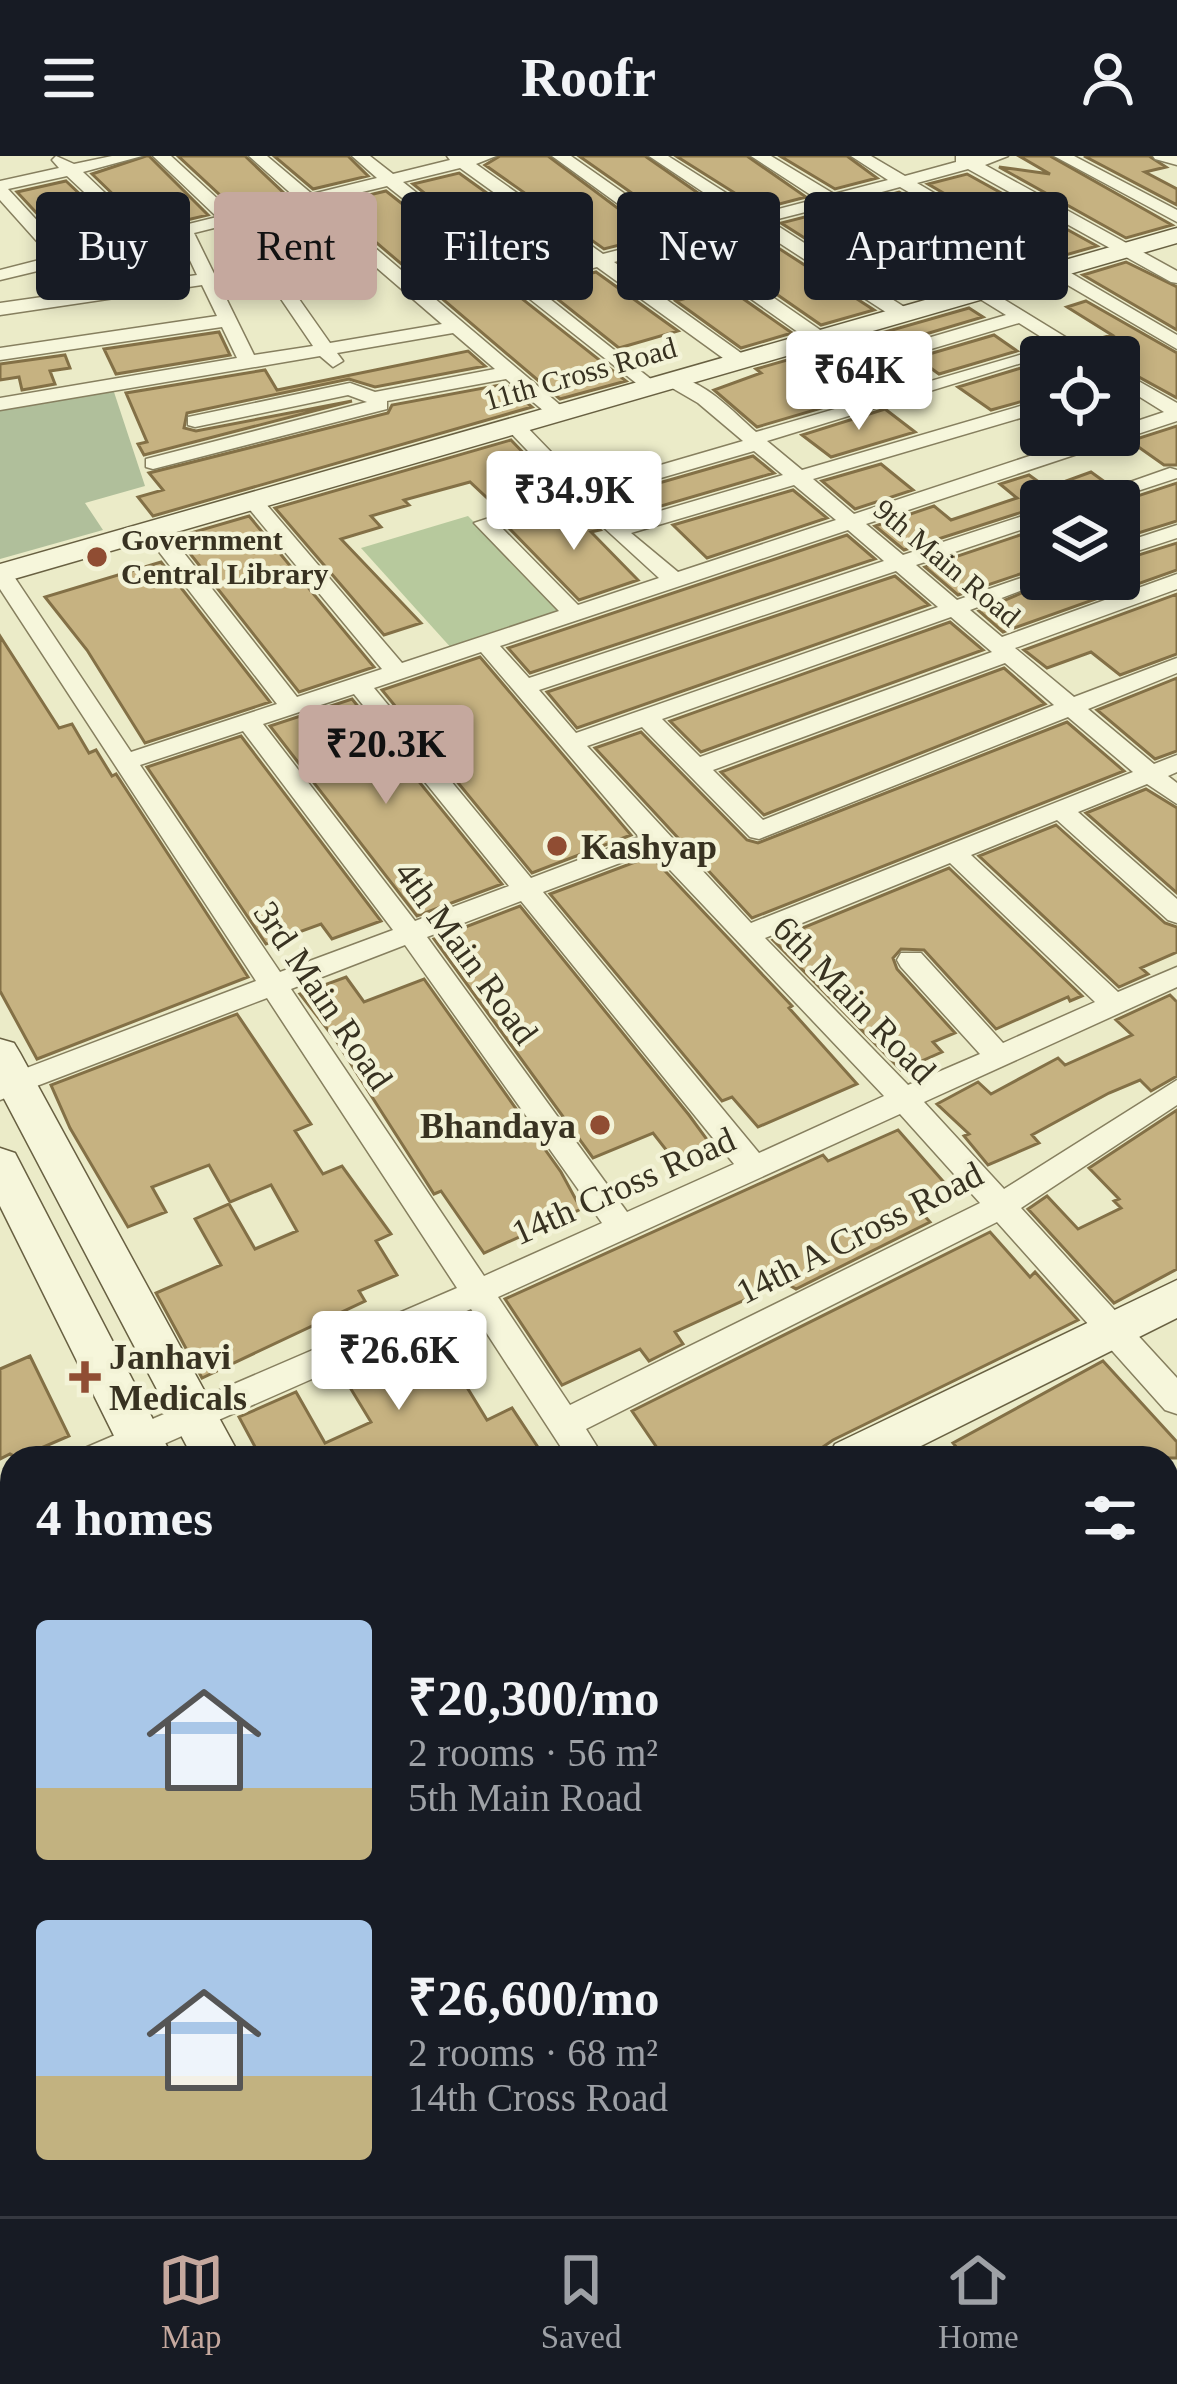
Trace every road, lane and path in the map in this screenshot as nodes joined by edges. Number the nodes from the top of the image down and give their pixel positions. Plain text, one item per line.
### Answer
1 (134, 156) edge
2 (161, 156) edge
3 (257, 156) edge
4 (360, 156) edge
5 (488, 156) edge
6 (560, 156) edge
7 (657, 156) edge
8 (759, 156) edge
9 (859, 156) edge
10 (923, 156) edge
11 (1000, 156) edge
12 (1062, 156) edge
13 (459, 159) edge
14 (62, 163) edge
15 (958, 163) edge
16 (390, 180) junction
17 (903, 182) junction
18 (0, 188) edge
19 (93, 192) edge
20 (300, 192) edge
21 (341, 192) edge
22 (405, 192) edge
23 (713, 192) edge
24 (819, 192) edge
25 (864, 192) edge
26 (920, 192) edge
27 (617, 196) edge
28 (214, 203) edge
29 (9, 212) edge
30 (1177, 217) edge
31 (780, 235) edge
32 (1177, 235) edge
33 (36, 236) edge
34 (190, 242) edge
35 (1124, 250) junction
36 (617, 257) edge
37 (377, 258) edge
38 (601, 261) junction
39 (593, 263) edge
40 (36, 266) edge
41 (1068, 268) edge
42 (0, 275) edge
43 (1177, 278) edge
44 (208, 279) junction
45 (1068, 280) edge
46 (291, 300) edge
47 (543, 300) edge
48 (760, 300) edge
49 (956, 300) edge
50 (995, 300) edge
51 (0, 309) edge
52 (902, 314) junction
53 (1022, 316) junction
54 (228, 320) junction
55 (457, 327) junction
56 (1055, 336) edge
57 (813, 340) junction
58 (1177, 343) edge
59 (327, 350) junction
60 (0, 354) edge
61 (741, 362) junction
62 (249, 364) junction
63 (1020, 367) edge
64 (843, 370) junction
65 (510, 372) junction
66 (662, 384) junction
67 (350, 389) junction
68 (1140, 391) edge
69 (187, 398) junction
70 (373, 398) junction
71 (890, 401) junction
72 (0, 404) edge
73 (1020, 412) edge
74 (559, 413) junction
75 (1177, 413) edge
76 (515, 426) junction
77 (755, 441) junction
78 (206, 451) junction
79 (1149, 460) edge
80 (153, 464) dead end
81 (799, 478) junction
82 (1118, 480) edge
83 (580, 494) junction
84 (253, 501) junction
85 (852, 523) junction
86 (1020, 523) edge
87 (154, 530) junction
88 (615, 531) junction
89 (1177, 531) edge
90 (1140, 544) edge
91 (898, 562) junction
92 (0, 574) edge
93 (1177, 581) edge
94 (677, 582) junction
95 (1020, 585) edge
96 (954, 608) junction
97 (576, 615) junction
98 (487, 644) junction
99 (1003, 650) junction
100 (1177, 665) edge
101 (398, 673) junction
102 (359, 685) junction
103 (526, 687) junction
104 (292, 708) junction
105 (1072, 708) junction
106 (644, 715) junction
107 (249, 722) junction
108 (569, 744) junction
109 (125, 762) junction
110 (1177, 763) edge
111 (697, 767) junction
112 (1150, 773) junction
113 (1177, 796) edge
114 (1060, 808) junction
115 (656, 840) junction
116 (951, 850) junction
117 (525, 888) junction
118 (1177, 914) edge
119 (409, 932) junction
120 (744, 936) junction
121 (911, 960) dead end
122 (1177, 976) edge
123 (273, 983) junction
124 (1115, 1005) junction
125 (1000, 1058) junction
126 (6, 1075) edge
127 (1177, 1091) edge
128 (906, 1102) junction
129 (0, 1164) edge
130 (755, 1169) junction
131 (1001, 1206) junction
132 (622, 1228) junction
133 (479, 1292) junction
134 (1177, 1298) edge
135 (1112, 1330) junction
136 (1177, 1400) edge
137 (194, 1414) junction
138 (566, 1423) junction
139 (144, 1446) edge
140 (148, 1446) edge
141 (211, 1446) edge
142 (580, 1446) edge
143 (876, 1446) edge

1 - 14 street
2 - 28 street
3 - 20 street
4 - 16 street, 9th Main Road
5 - 13 street
6 - 27 street
7 - 23 street
8 - 24 street
9 - 17 street
10 - 15 street
11 - 15 street
12 - 30 street
13 - 16 street
13 - 38 street
14 - 18 street
14 - 19 street
15 - 17 street
15 - 35 street
16 - 21 street
16 - 22 street, 9th Main Road
17 - 25 street
17 - 26 street
18 - 29 street
29 - 33 street
31 - 52 street
32 - 35 street, 11th Cross Road
34 - 44 street
35 - 41 street, 11th Cross Road
35 - 43 street
36 - 38 street
37 - 55 street
38 - 39 street
38 - 61 street
40 - 42 street
44 - 51 street
44 - 54 street
45 - 58 street
46 - 59 street
47 - 66 street, 9th Main Road
48 - 57 street
49 - 52 street, 11th Cross Road
50 - 53 street
52 - 57 street, 11th Cross Road
53 - 56 street
53 - 64 street
54 - 60 street
54 - 62 street
55 - 59 street
55 - 65 street
57 - 61 street, 11th Cross Road
57 - 64 street
59 - 62 street
59 - 67 street
61 - 66 street, 11th Cross Road
62 - 69 street
63 - 71 street
64 - 71 street
65 - 70 street
65 - 74 street
66 - 74 street, 11th Cross Road
66 - 77 street, 9th Main Road
67 - 69 street
67 - 70 street
68 - 75 street
69 - 72 street
69 - 78 street
70 - 78 street
71 - 77 street
73 - 81 street
74 - 76 street, 11th Cross Road
75 - 79 street
76 - 83 street
76 - 84 street, 11th Cross Road
77 - 81 street, 9th Main Road
77 - 83 street
78 - 80 street
79 - 82 street
79 - 85 street
81 - 85 street, 9th Main Road
81 - 88 street
83 - 88 street
83 - 97 street
84 - 87 street, 11th Cross Road
84 - 101 street
85 - 91 street, 9th Main Road
85 - 94 street
86 - 91 street
87 - 92 street, 11th Cross Road
87 - 104 street
88 - 94 street
89 - 90 street
91 - 96 street, 9th Main Road
91 - 103 street
92 - 109 street, 3rd Main Road
93 - 99 street
94 - 97 street
95 - 96 street
96 - 99 street, 9th Main Road
96 - 106 street
97 - 98 street
98 - 101 street
98 - 103 street, 6th Main Road
99 - 105 street, 9th Main Road
99 - 111 street
100 - 105 street
101 - 102 street
102 - 104 street
102 - 117 street
103 - 108 street, 6th Main Road
104 - 107 street
105 - 111 street
105 - 112 street, 9th Main Road
106 - 108 street
106 - 111 street
107 - 109 street
107 - 119 street, 4th Main Road
108 - 115 street, 6th Main Road
109 - 123 street, 3rd Main Road
110 - 112 street
112 - 113 street, 9th Main Road
112 - 114 street
114 - 116 street
114 - 118 street
115 - 117 street
115 - 120 street, 6th Main Road
116 - 120 street
116 - 124 street
117 - 119 street
117 - 130 street
119 - 123 street
119 - 132 street, 4th Main Road
120 - 128 street, 6th Main Road
121 - 125 street
122 - 124 street, 14th Cross Road
123 - 126 street
123 - 133 street, 3rd Main Road
124 - 125 street, 14th Cross Road
125 - 128 street, 14th Cross Road
126 - 137 street
127 - 131 street, 14th A Cross Road
128 - 130 street, 14th Cross Road
128 - 131 street, 6th Main Road
129 - 139 street
130 - 132 street, 14th Cross Road
131 - 135 street, 6th Main Road
131 - 138 street, 14th A Cross Road
132 - 133 street, 14th Cross Road
133 - 137 street, 14th Cross Road
133 - 138 street, 3rd Main Road
134 - 135 street
135 - 136 street, 6th Main Road
135 - 143 street
137 - 140 street, 14th Cross Road
137 - 141 street
138 - 142 street, 3rd Main Road

